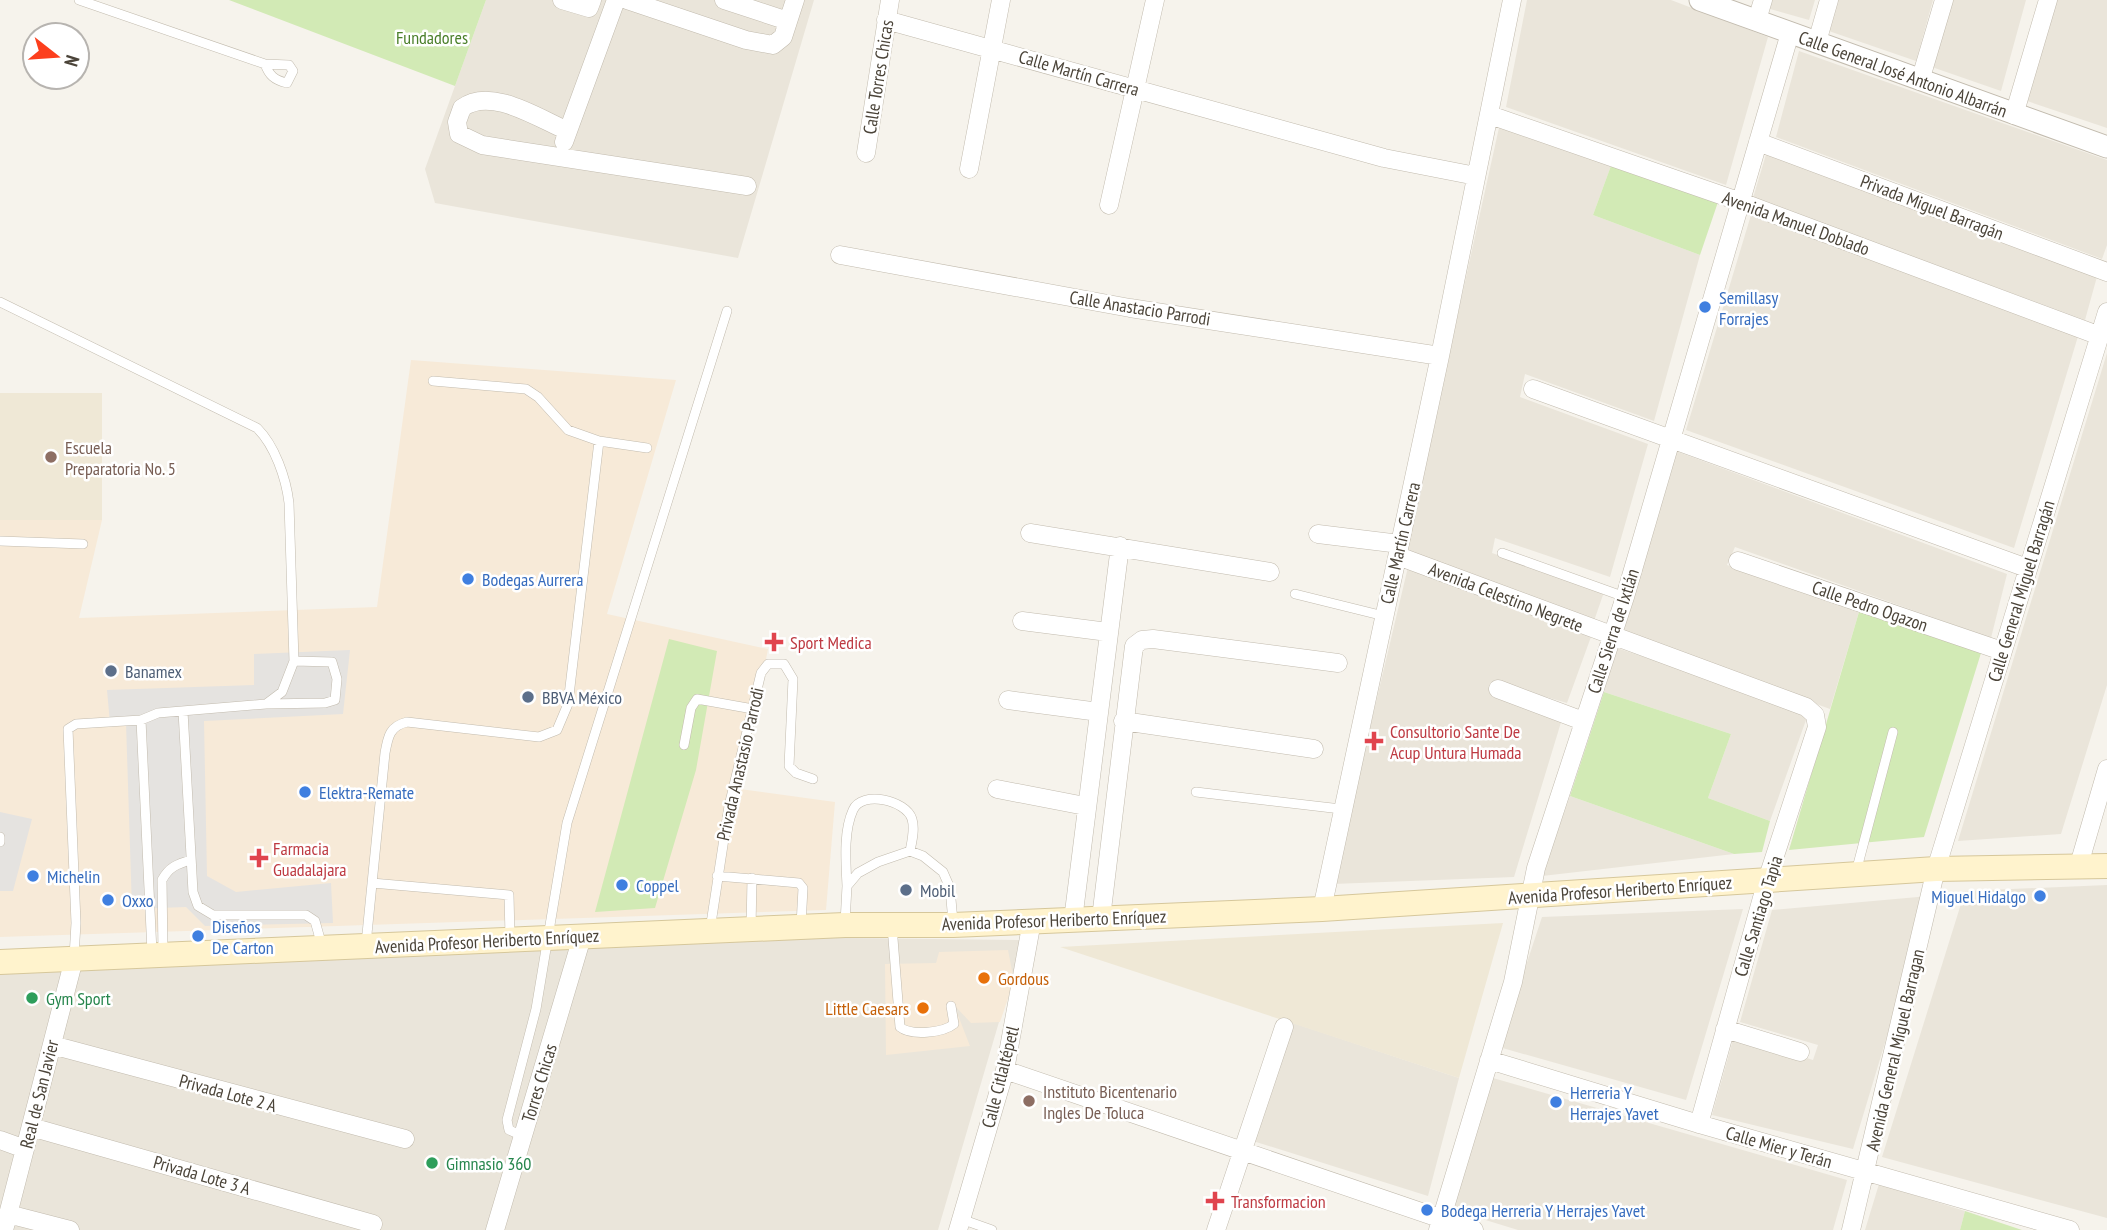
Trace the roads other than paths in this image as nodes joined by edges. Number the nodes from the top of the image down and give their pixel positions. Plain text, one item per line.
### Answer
1 (79, 0) edge
2 (562, 0) edge
3 (627, 0) edge
4 (724, 0) edge
5 (795, 0) edge
6 (890, 0) edge
7 (1001, 0) edge
8 (1155, 0) edge
9 (1512, 0) edge
10 (1700, 0) edge
11 (1829, 0) edge
12 (1944, 0) edge
13 (2048, 0) edge
14 (590, 4) edge
15 (758, 6) edge
16 (614, 7) edge
17 (1760, 10) edge
18 (886, 20) junction
19 (788, 21) junction
20 (1790, 33) junction
21 (746, 40) junction
22 (1817, 42) junction
23 (990, 48) junction
24 (265, 64) dead end
25 (1920, 81) junction
26 (1136, 90) junction
27 (1490, 115) junction
28 (2014, 115) junction
29 (568, 131) junction
30 (1758, 142) junction
31 (2107, 147) edge
32 (866, 153) dead end
33 (560, 156) junction
34 (969, 169) dead end
35 (1476, 176) junction
36 (747, 186) dead end
37 (1741, 202) junction
38 (1109, 205) dead end
39 (840, 255) dead end
40 (2107, 272) edge
41 (0, 302) edge
42 (727, 312) dead end
43 (2107, 312) edge
44 (2100, 336) junction
45 (1440, 356) junction
46 (433, 381) dead end
47 (1533, 389) dead end
48 (1671, 439) junction
49 (599, 441) junction
50 (647, 448) dead end
51 (1030, 533) dead end
52 (1318, 534) dead end
53 (0, 541) edge
54 (83, 544) dead end
55 (1120, 546) junction
56 (1399, 550) junction
57 (1502, 553) dead end
58 (1738, 561) dead end
59 (2027, 568) junction
60 (1270, 572) dead end
61 (1295, 594) dead end
62 (1625, 597) junction
63 (1384, 617) junction
64 (1022, 621) dead end
65 (1108, 632) junction
66 (1612, 636) junction
67 (2002, 651) junction
68 (294, 661) junction
69 (1338, 663) dead end
70 (1498, 689) dead end
71 (1007, 701) dead end
72 (266, 704) junction
73 (753, 709) junction
74 (1811, 710) joint
75 (183, 711) junction
76 (1098, 712) junction
77 (141, 720) junction
78 (1122, 721) junction
79 (1583, 721) junction
80 (1893, 732) dead end
81 (684, 745) dead end
82 (1314, 749) dead end
83 (2107, 769) edge
84 (813, 779) dead end
85 (997, 789) dead end
86 (1196, 792) dead end
87 (1085, 806) junction
88 (1342, 809) junction
89 (0, 837) edge
90 (0, 842) edge
91 (910, 851) junction
92 (191, 860) junction
93 (2107, 866) edge
94 (2078, 867) junction
95 (1936, 869) junction
96 (717, 876) junction
97 (1855, 876) junction
98 (752, 878) junction
99 (1767, 880) junction
100 (372, 883) junction
101 (847, 886) junction
102 (1530, 896) junction
103 (1322, 909) junction
104 (1101, 918) junction
105 (1073, 920) junction
106 (1032, 921) junction
107 (845, 925) junction
108 (892, 925) junction
109 (953, 925) junction
110 (801, 927) junction
111 (751, 929) junction
112 (710, 931) junction
113 (582, 936) junction
114 (547, 938) junction
115 (510, 940) junction
116 (366, 946) junction
117 (322, 948) junction
118 (158, 955) junction
119 (74, 959) junction
120 (0, 962) edge
121 (951, 1006) dead end
122 (1284, 1027) dead end
123 (1725, 1029) junction
124 (52, 1045) junction
125 (1800, 1052) dead end
126 (1489, 1060) junction
127 (1005, 1070) junction
128 (1699, 1124) junction
129 (31, 1127) junction
130 (523, 1136) junction
131 (405, 1139) dead end
132 (0, 1140) edge
133 (25, 1149) junction
134 (1243, 1150) junction
135 (1867, 1173) junction
136 (373, 1224) dead end
137 (4, 1225) edge
138 (960, 1225) edge
139 (1439, 1225) edge
140 (70, 1230) edge
141 (495, 1230) edge
142 (992, 1230) edge
143 (1216, 1230) edge
144 (1474, 1230) edge
145 (1851, 1230) edge
146 (2070, 1230) edge

1 - 24 lane
2 - 14 street
3 - 21 street
4 - 15 street
5 - 19 street
6 - 18 street, Calle Torres Chicas
7 - 23 street
8 - 26 street
9 - 27 street, Calle Martín Carrera
10 - 17 street, Calle General José Antonio Albarrán
11 - 22 street
12 - 25 street
13 - 28 street
14 - 16 street
15 - 19 street
15 - 21 street
16 - 29 street
17 - 20 street, Calle General José Antonio Albarrán
18 - 23 street, Calle Martín Carrera
18 - 32 street, Calle Torres Chicas
19 - 21 street
20 - 22 street, Calle General José Antonio Albarrán
20 - 30 street, Calle Sierra de Ixtlán
22 - 25 street, Calle General José Antonio Albarrán
23 - 26 street, Calle Martín Carrera
23 - 34 street
25 - 28 street, Calle General José Antonio Albarrán
26 - 35 street, Calle Martín Carrera
26 - 38 street
27 - 35 street, Calle Martín Carrera
27 - 37 street, Avenida Manuel Doblado
28 - 31 street, Calle General José Antonio Albarrán
29 - 33 street
29 - 33 street
30 - 37 street, Calle Sierra de Ixtlán
30 - 40 street, Privada Miguel Barragán
33 - 36 street
35 - 45 street, Calle Martín Carrera
37 - 44 street, Avenida Manuel Doblado
37 - 48 street, Calle Sierra de Ixtlán
39 - 45 street, Calle Anastacio Parrodi
41 - 68 lane
42 - 114 lane
43 - 44 street, Calle General Miguel Barragán
44 - 59 street, Calle General Miguel Barragán
45 - 56 street, Calle Martín Carrera
46 - 49 lane
47 - 48 street
48 - 59 street
48 - 62 street, Calle Sierra de Ixtlán
49 - 50 lane
49 - 100 lane
51 - 55 street
52 - 56 street, Avenida Celestino Negrete
53 - 54 lane
55 - 60 street
55 - 65 street
56 - 63 street, Calle Martín Carrera
56 - 66 street, Avenida Celestino Negrete
57 - 62 lane
58 - 67 street, Calle Pedro Ogazon
59 - 67 street, Calle General Miguel Barragán
61 - 63 lane
62 - 66 street, Calle Sierra de Ixtlán
63 - 88 street, Calle Martín Carrera
64 - 65 street
65 - 76 street
66 - 74 street, Avenida Celestino Negrete
66 - 79 street, Calle Sierra de Ixtlán
67 - 95 street, Calle General Miguel Barragán
68 - 72 lane
68 - 72 lane
69 - 78 street
70 - 79 street
71 - 76 street
72 - 75 lane
73 - 81 lane
73 - 84 lane, Privada Anastasio Parrodi
73 - 96 lane, Privada Anastasio Parrodi
74 - 99 street, Calle Santiago Tapia
75 - 77 lane
75 - 92 lane
76 - 87 street
77 - 118 lane
77 - 119 lane
78 - 82 street
78 - 104 street
79 - 102 street, Calle Sierra de Ixtlán
80 - 97 lane
83 - 94 street
85 - 87 street
86 - 88 lane
87 - 105 street
88 - 103 street, Calle Martín Carrera
89 - 90 lane
91 - 101 lane
91 - 101 lane
91 - 109 lane
92 - 117 lane
92 - 118 lane
93 - 94 main road, Avenida Profesor Heriberto Enríquez
94 - 95 main road, Avenida Profesor Heriberto Enríquez
95 - 97 main road, Avenida Profesor Heriberto Enríquez
95 - 135 street, Avenida General Miguel Barragan
96 - 98 lane
96 - 112 lane, Privada Anastasio Parrodi
97 - 99 main road, Avenida Profesor Heriberto Enríquez
98 - 110 lane
98 - 111 lane
99 - 102 main road, Avenida Profesor Heriberto Enríquez
99 - 123 street, Calle Santiago Tapia
100 - 115 lane
100 - 116 lane
101 - 107 lane
102 - 103 main road, Avenida Profesor Heriberto Enríquez
102 - 126 street, Calle Sierra de Ixtlán
103 - 104 main road, Avenida Profesor Heriberto Enríquez
104 - 105 main road, Avenida Profesor Heriberto Enríquez
105 - 106 main road, Avenida Profesor Heriberto Enríquez
106 - 109 main road, Avenida Profesor Heriberto Enríquez
106 - 127 street, Calle Citlaltépetl
107 - 108 main road, Avenida Profesor Heriberto Enríquez
107 - 110 main road, Avenida Profesor Heriberto Enríquez
108 - 109 main road, Avenida Profesor Heriberto Enríquez
108 - 121 lane
110 - 111 main road, Avenida Profesor Heriberto Enríquez
111 - 112 main road, Avenida Profesor Heriberto Enríquez
112 - 113 main road, Avenida Profesor Heriberto Enríquez
113 - 114 main road, Avenida Profesor Heriberto Enríquez
113 - 130 street, Torres Chicas
114 - 115 main road, Avenida Profesor Heriberto Enríquez
114 - 130 lane
115 - 116 main road, Avenida Profesor Heriberto Enríquez
116 - 117 main road, Avenida Profesor Heriberto Enríquez
117 - 118 main road, Avenida Profesor Heriberto Enríquez
118 - 119 main road, Avenida Profesor Heriberto Enríquez
119 - 120 main road, Avenida Profesor Heriberto Enríquez
119 - 124 street, Real de San Javier
122 - 134 street
123 - 125 street
123 - 128 street, Calle Santiago Tapia
124 - 129 street, Real de San Javier
124 - 131 street, Privada Lote 2 A
126 - 128 street, Calle Mier y Terán
126 - 139 street, Calle Sierra de Ixtlán
127 - 134 street
127 - 138 street, Calle Citlaltépetl
128 - 135 street, Calle Mier y Terán
129 - 133 street, Real de San Javier
129 - 136 street, Privada Lote 3 A
130 - 141 street, Torres Chicas
132 - 133 street
133 - 137 street, Real de San Javier
134 - 139 street
134 - 143 street
135 - 145 street, Avenida General Miguel Barragan
135 - 146 street, Calle Mier y Terán
137 - 140 street
138 - 142 lane
139 - 144 street

